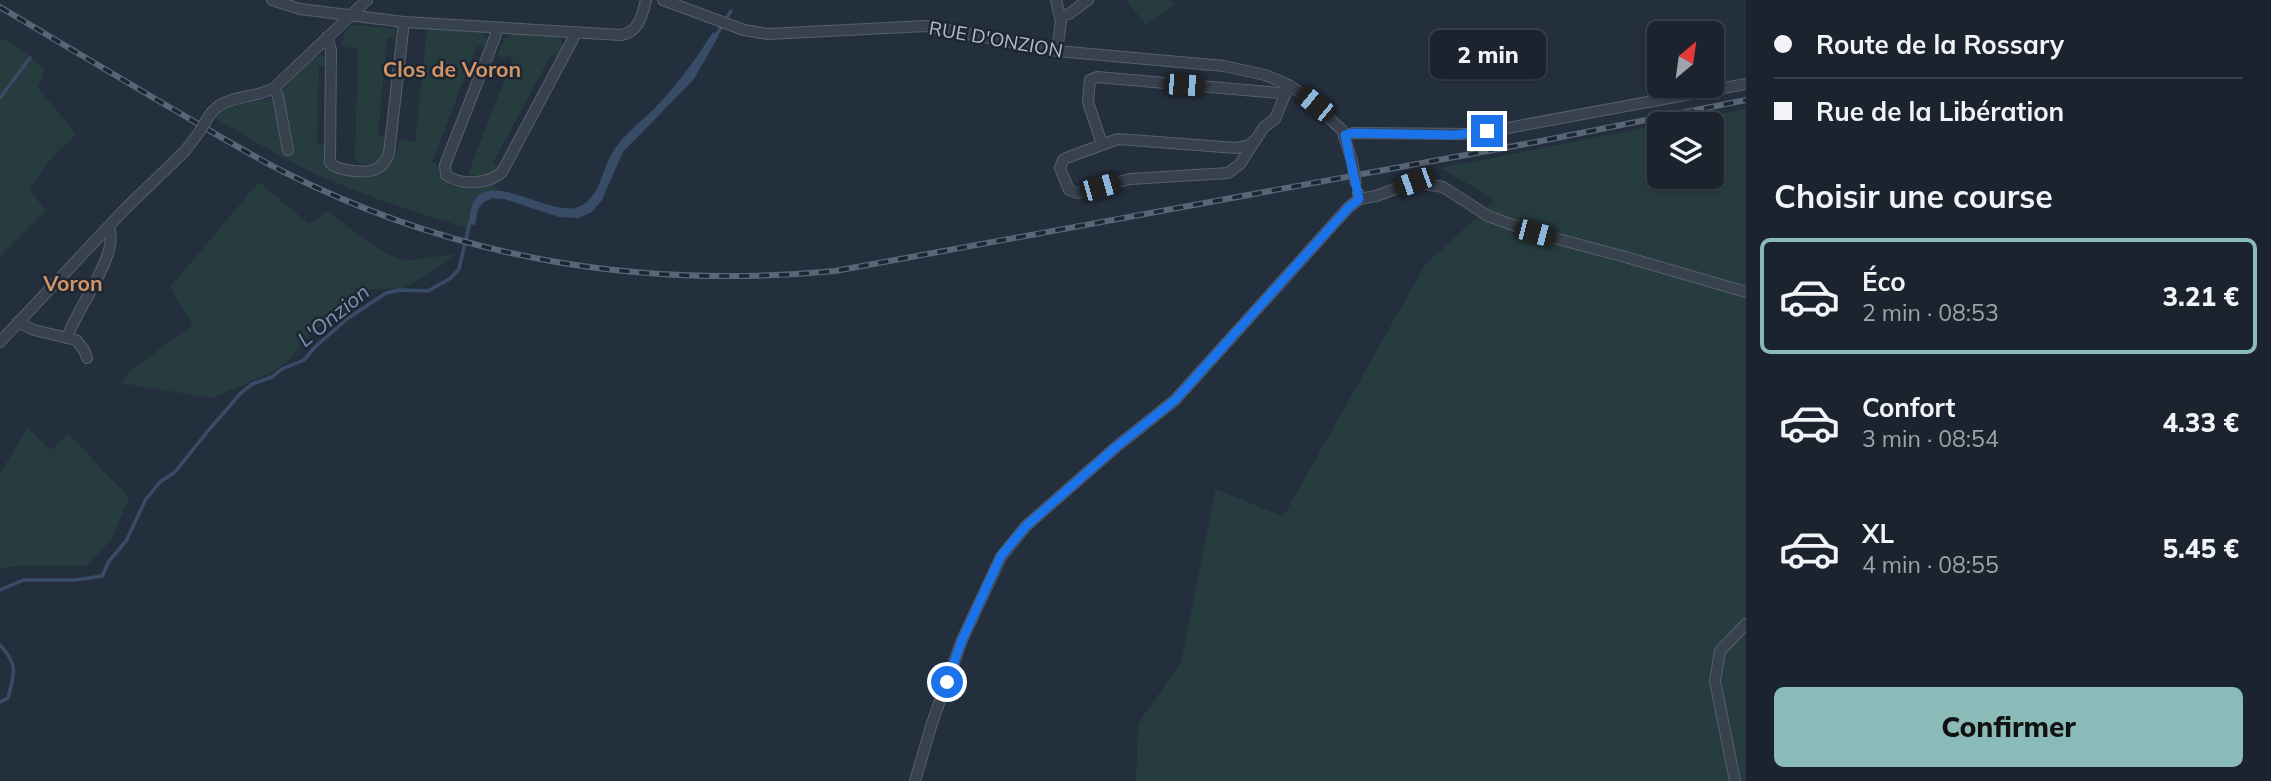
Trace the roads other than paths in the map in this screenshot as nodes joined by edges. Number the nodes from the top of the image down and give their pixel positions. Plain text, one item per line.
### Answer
1 (272, 0) edge
2 (368, 0) edge
3 (646, 0) edge
4 (663, 0) edge
5 (1056, 0) edge
6 (1088, 0) edge
7 (351, 15) junction
8 (1061, 16) junction
9 (404, 22) junction
10 (497, 28) junction
11 (575, 32) junction
12 (327, 37) junction
13 (1057, 51) junction
14 (1746, 84) edge
15 (274, 88) junction
16 (1288, 88) junction
17 (1345, 135) junction
18 (1254, 141) junction
19 (1102, 144) junction
20 (288, 150) dead end
21 (1359, 199) junction
22 (108, 227) junction
23 (1746, 292) edge
24 (18, 322) junction
25 (67, 338) junction
26 (0, 342) edge
27 (87, 358) dead end
28 (1746, 624) edge
29 (915, 781) edge
30 (1735, 781) edge

1 - 7 street
2 - 7 street
3 - 11 street
4 - 13 street, RUE D'ONZION
5 - 8 street
6 - 8 street
7 - 9 street
7 - 12 street
8 - 13 street
9 - 10 street
9 - 12 street
10 - 11 street
10 - 11 street
12 - 15 street
13 - 16 street, RUE D'ONZION
14 - 17 street
15 - 20 street
15 - 22 street, bridge
16 - 17 street, RUE D'ONZION
16 - 18 street
16 - 19 street
17 - 21 street, RUE D'ONZION, bridge
18 - 19 street
18 - 19 street
21 - 23 street
21 - 29 street
22 - 24 street
22 - 25 street
24 - 25 street
24 - 26 street
25 - 27 street
28 - 30 street

